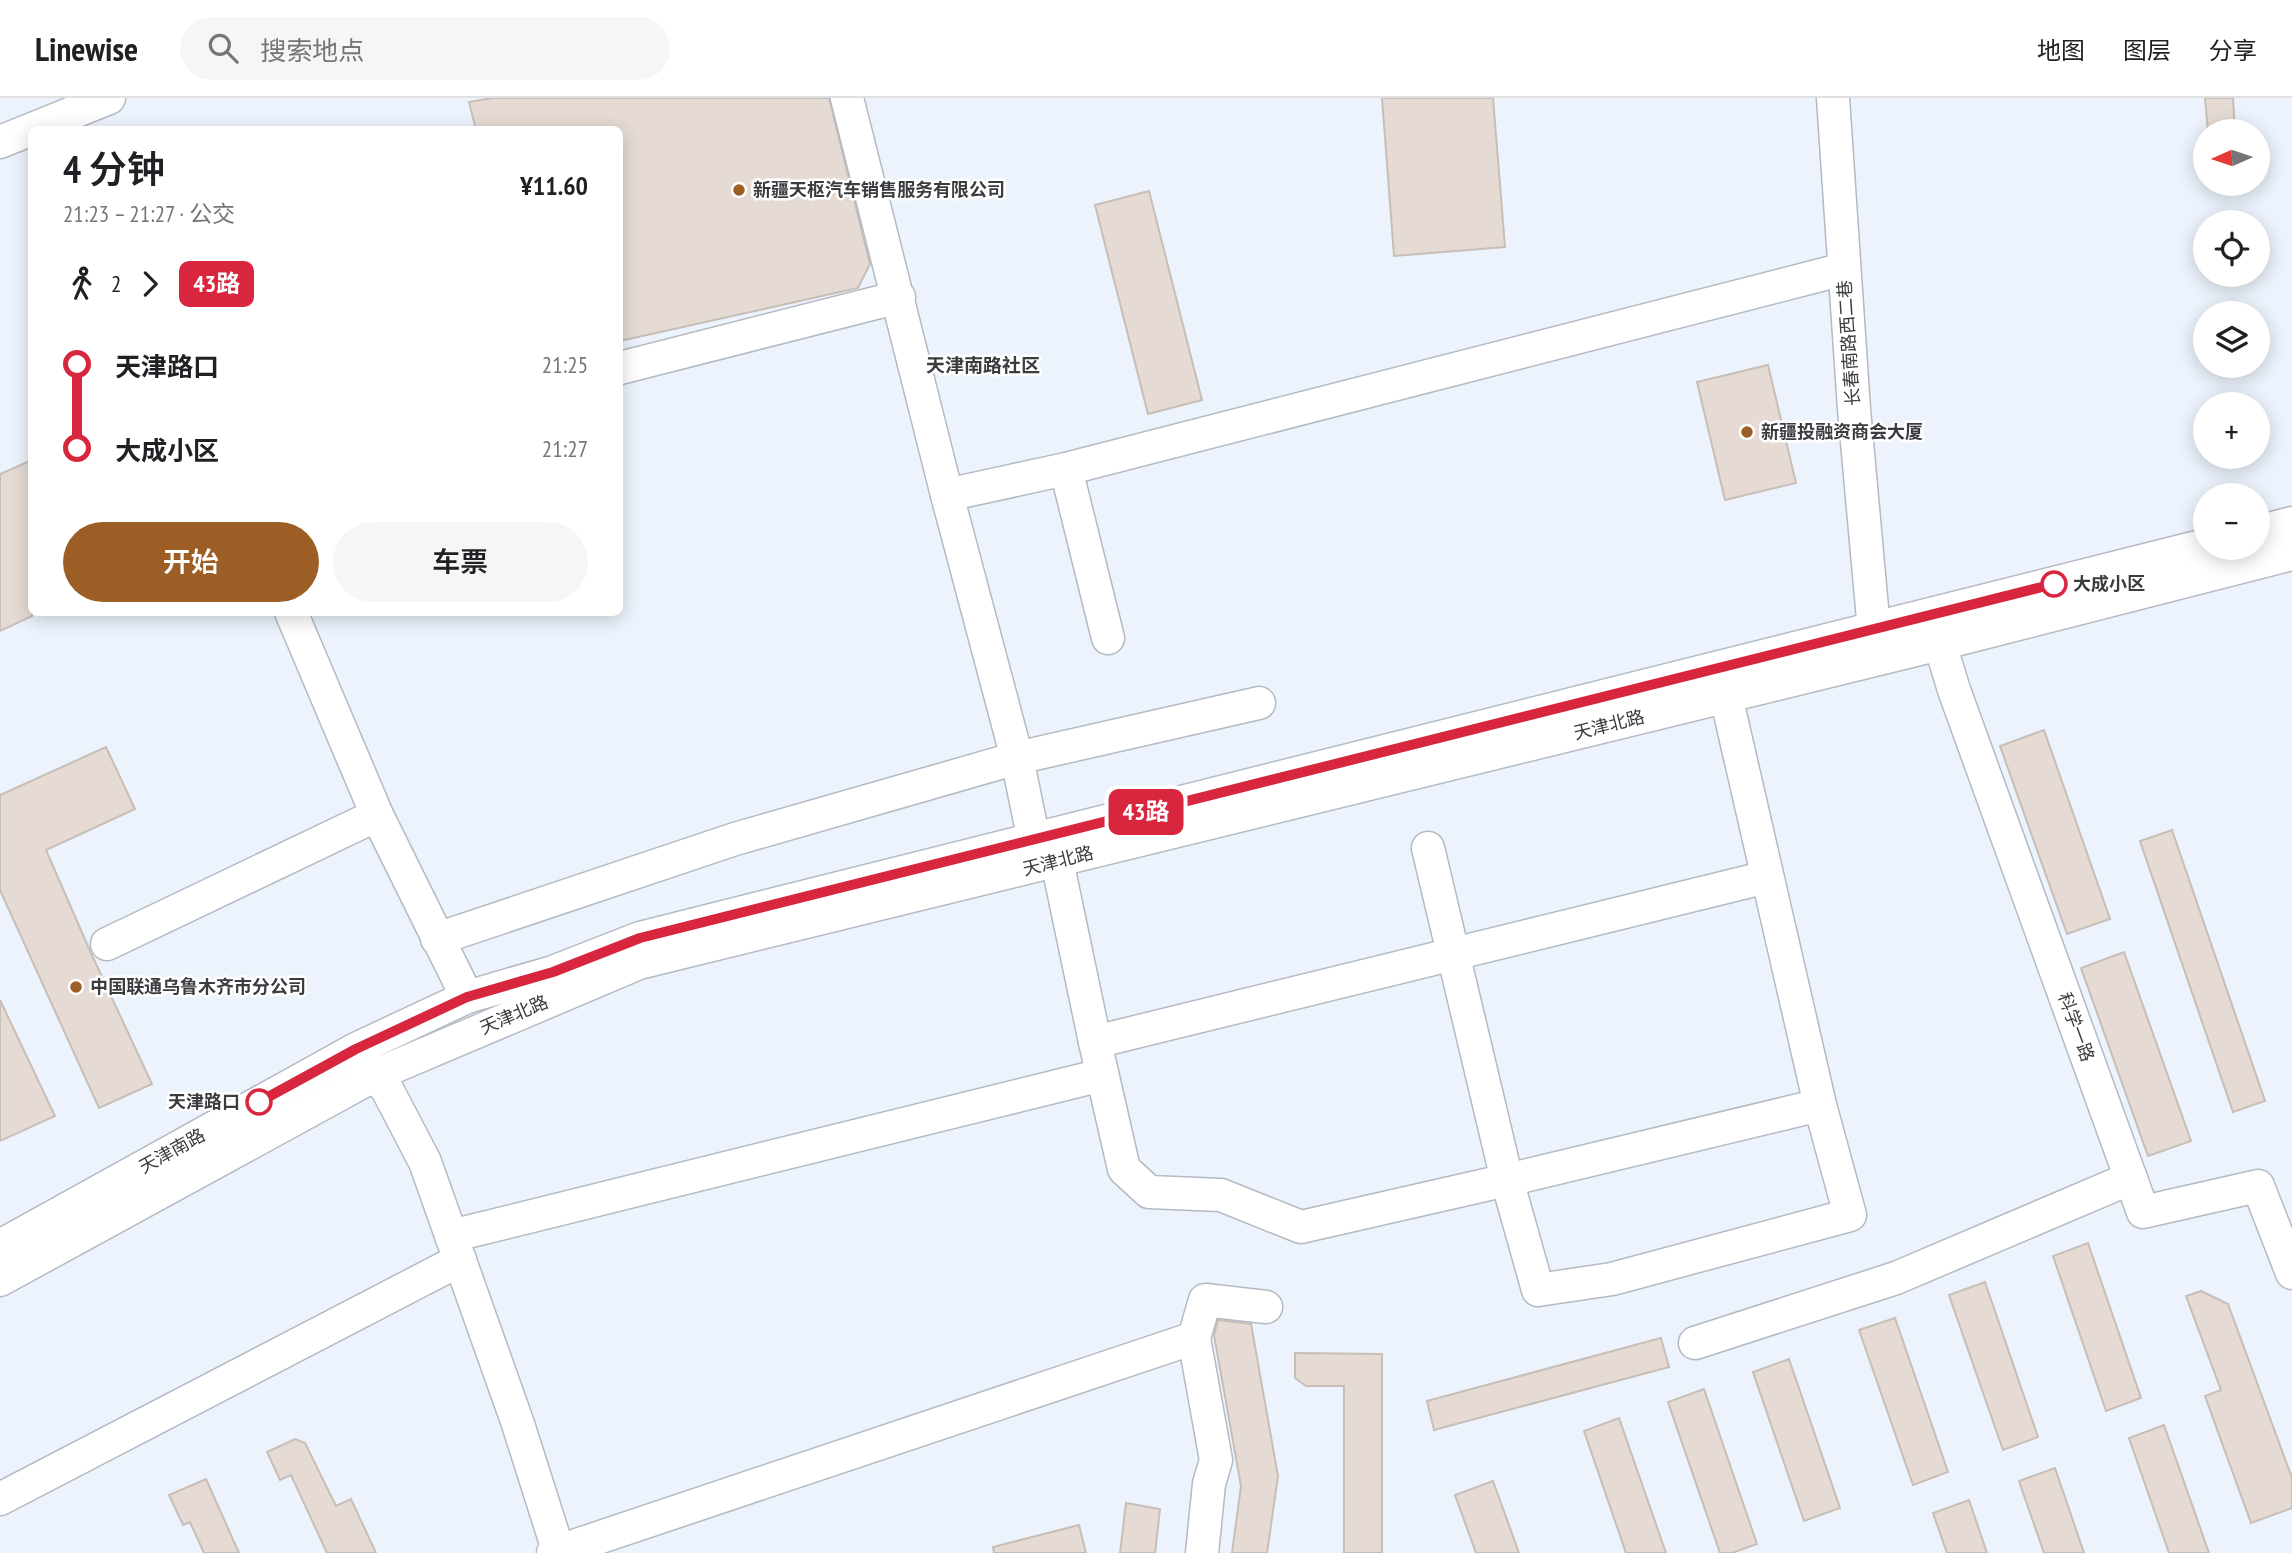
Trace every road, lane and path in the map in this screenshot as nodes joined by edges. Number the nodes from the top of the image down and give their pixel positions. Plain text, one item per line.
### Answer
1 (109, 98) edge
2 (847, 98) edge
3 (1833, 98) edge
4 (1851, 98) edge
5 (67, 114) edge
6 (38, 126) edge
7 (28, 130) edge
8 (0, 142) edge
9 (1844, 269) junction
10 (899, 297) junction
11 (623, 367) edge
12 (1066, 469) junction
13 (947, 495) junction
14 (2292, 523) edge
15 (2270, 529) edge
16 (2270, 554) edge
17 (2292, 554) edge
18 (2193, 559) edge
19 (2195, 560) edge
20 (293, 616) edge
21 (1881, 628) junction
22 (1108, 638) dead end
23 (1940, 643) junction
24 (1726, 696) junction
25 (1652, 699) junction
26 (1259, 703) dead end
27 (1017, 758) junction
28 (377, 815) junction
29 (1428, 848) dead end
30 (1046, 851) junction
31 (1767, 877) junction
32 (436, 939) junction
33 (107, 944) dead end
34 (1454, 955) junction
35 (467, 997) junction
36 (1095, 1042) junction
37 (356, 1049) junction
38 (375, 1075) junction
39 (1102, 1075) junction
40 (1820, 1105) junction
41 (2131, 1178) junction
42 (1507, 1180) junction
43 (0, 1246) edge
44 (456, 1248) junction
45 (2292, 1273) edge
46 (0, 1280) edge
47 (1266, 1307) dead end
48 (1194, 1338) junction
49 (1695, 1343) dead end
50 (0, 1499) edge
51 (557, 1552) edge
52 (1202, 1553) edge

1 - 5 street
2 - 10 street
3 - 9 street, 长春南路西二巷
4 - 21 street, 长春南路西二巷
5 - 6 street
7 - 8 street
9 - 12 street
9 - 21 street, 长春南路西二巷
10 - 11 street
10 - 13 street
12 - 13 street
12 - 22 street
13 - 27 street
14 - 15 street
16 - 17 street, 天津北路
18 - 21 street, 天津南路
19 - 23 street, 天津北路
20 - 28 street
21 - 25 street, 天津南路
23 - 24 street, 天津北路
23 - 41 street, 科学一路
24 - 25 street, 天津北路
24 - 31 street
25 - 30 street, 天津南路
26 - 27 street
27 - 30 street
27 - 32 street
28 - 32 street
28 - 33 street
29 - 34 street
30 - 35 street, 天津南路
30 - 36 street
30 - 38 street, 天津北路
31 - 34 street
31 - 40 street
32 - 35 street
34 - 36 street
34 - 42 street
35 - 37 street, 天津南路
36 - 39 street
37 - 38 street
37 - 43 street, 天津南路
38 - 44 street
38 - 46 street, 天津北路
39 - 42 street
39 - 44 street
40 - 42 street
40 - 42 street
41 - 45 street, 科学一路
41 - 49 street
44 - 50 street
44 - 51 street
47 - 48 street
48 - 51 street
48 - 52 street

